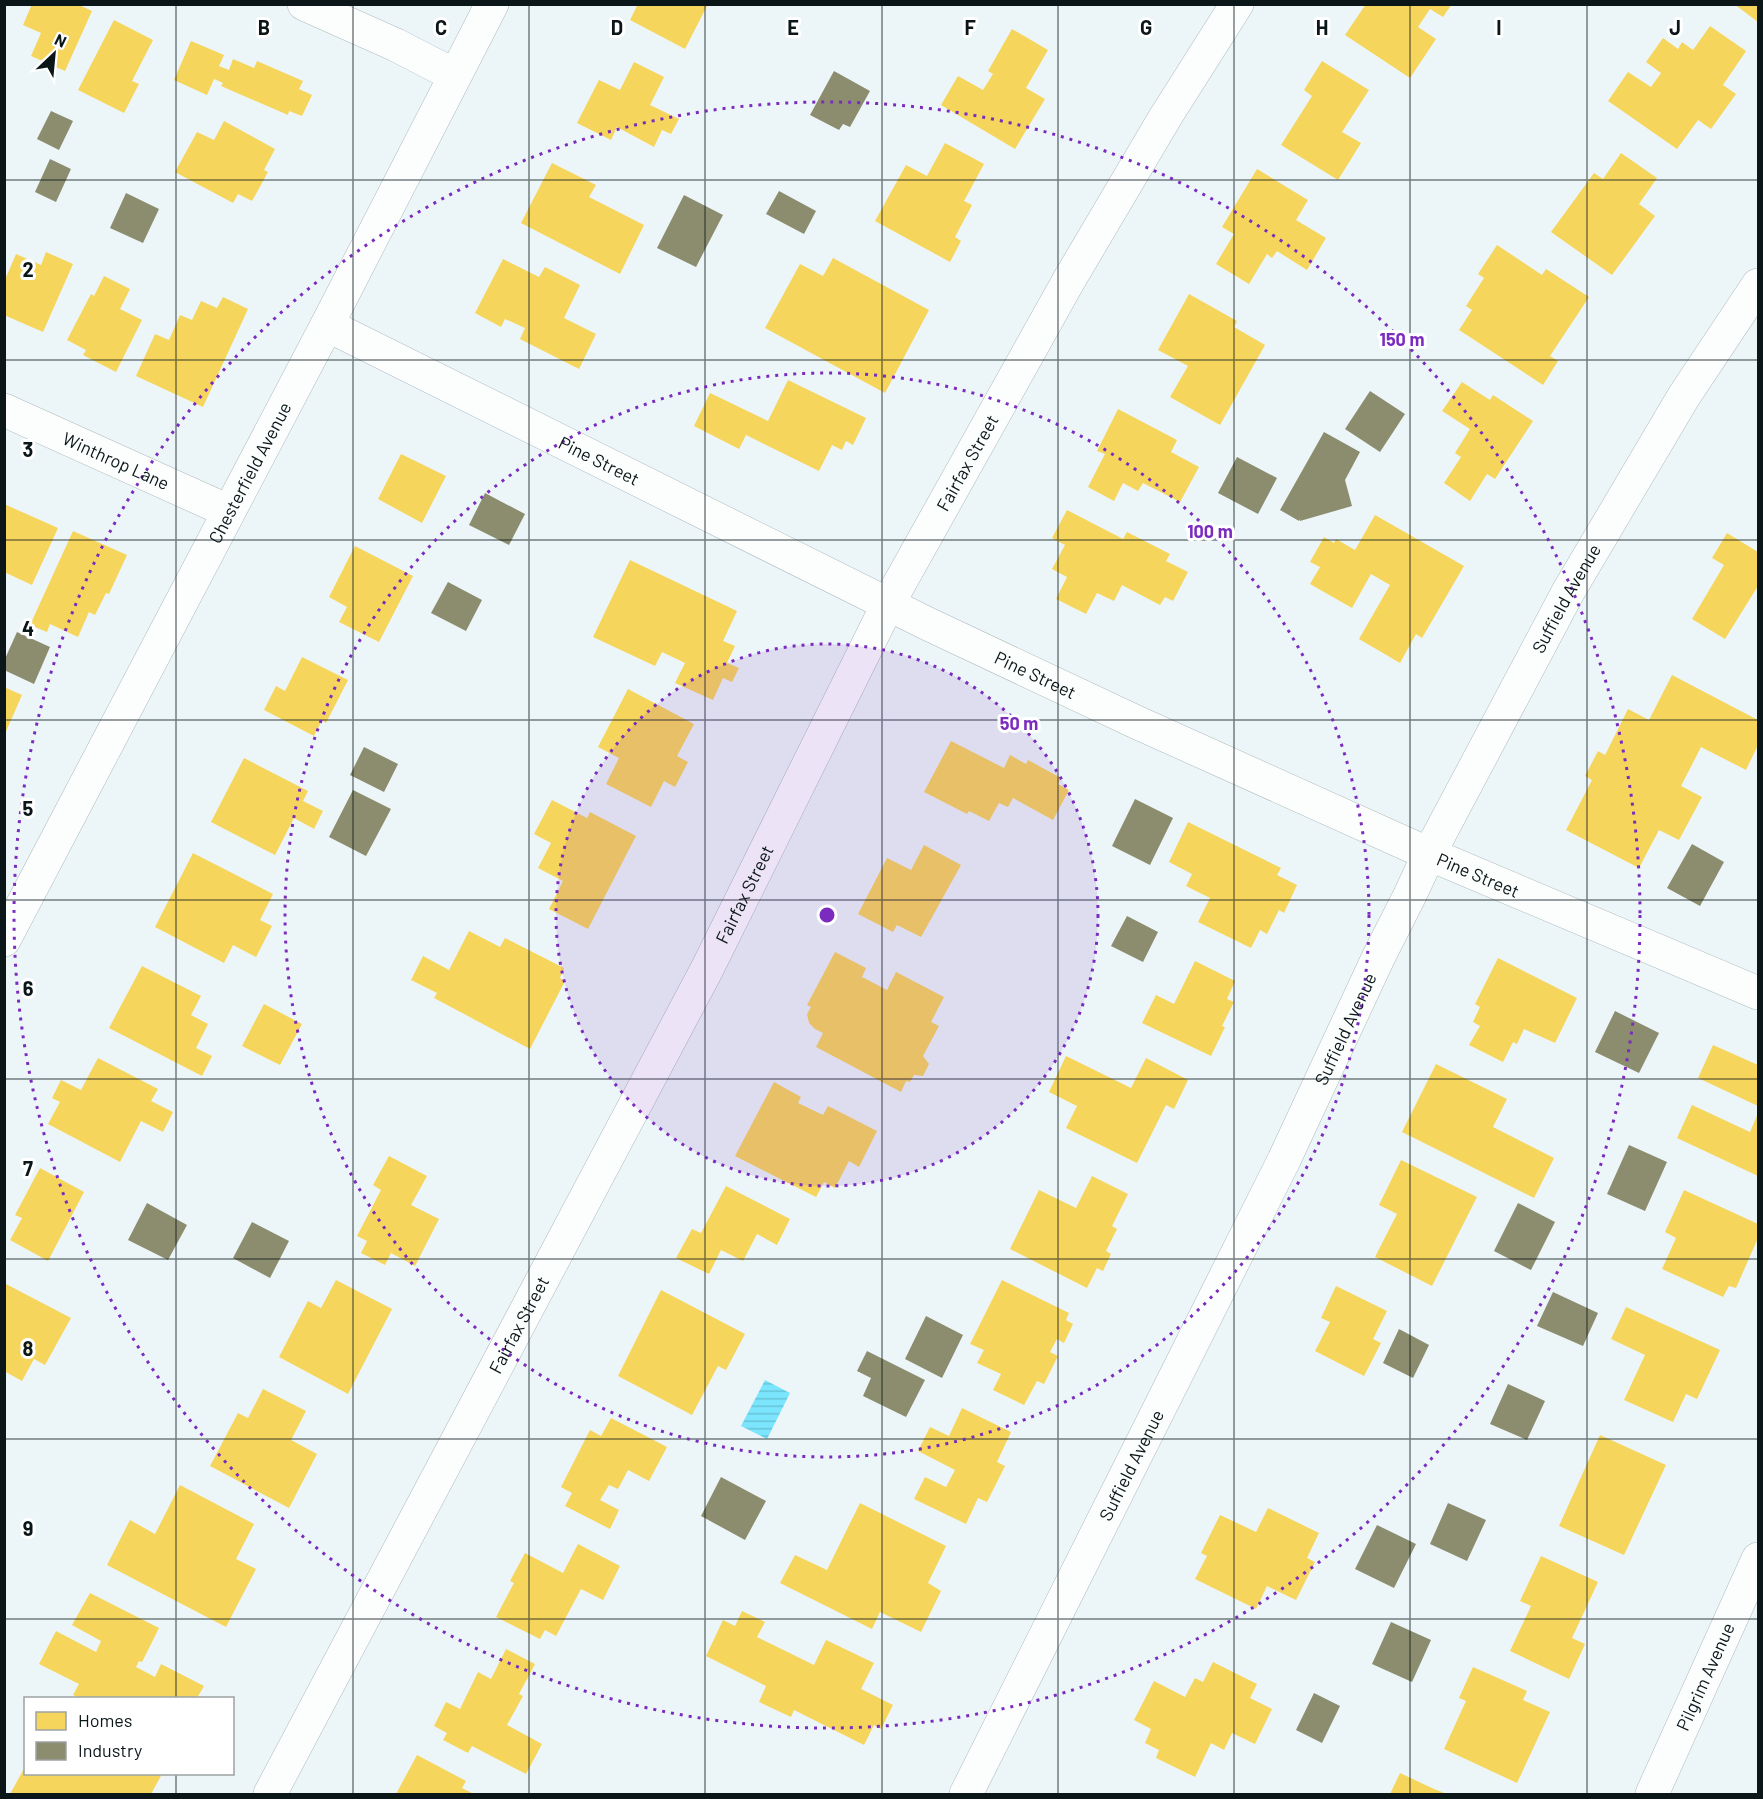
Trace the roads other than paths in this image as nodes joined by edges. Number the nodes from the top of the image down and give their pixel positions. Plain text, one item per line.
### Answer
1 (304, 4) edge
2 (492, 4) edge
3 (1237, 4) edge
4 (454, 75) junction
5 (1758, 285) edge
6 (327, 325) junction
7 (4, 410) edge
8 (228, 511) junction
9 (888, 604) junction
10 (1429, 854) junction
11 (4, 939) edge
12 (1758, 993) edge
13 (1758, 1559) edge
14 (270, 1794) edge
15 (966, 1794) edge
16 (1652, 1794) edge

1 - 4 street
2 - 4 street, Chesterfield Avenue
3 - 9 street, Fairfax Street
4 - 6 street, Chesterfield Avenue
5 - 10 street, Suffield Avenue
6 - 8 street, Chesterfield Avenue
6 - 9 street, Pine Street
7 - 8 street, Winthrop Lane
8 - 11 street, Chesterfield Avenue
9 - 10 street, Pine Street
9 - 14 street, Fairfax Street
10 - 12 street, Pine Street
10 - 15 street, Suffield Avenue
13 - 16 street, Pilgrim Avenue

